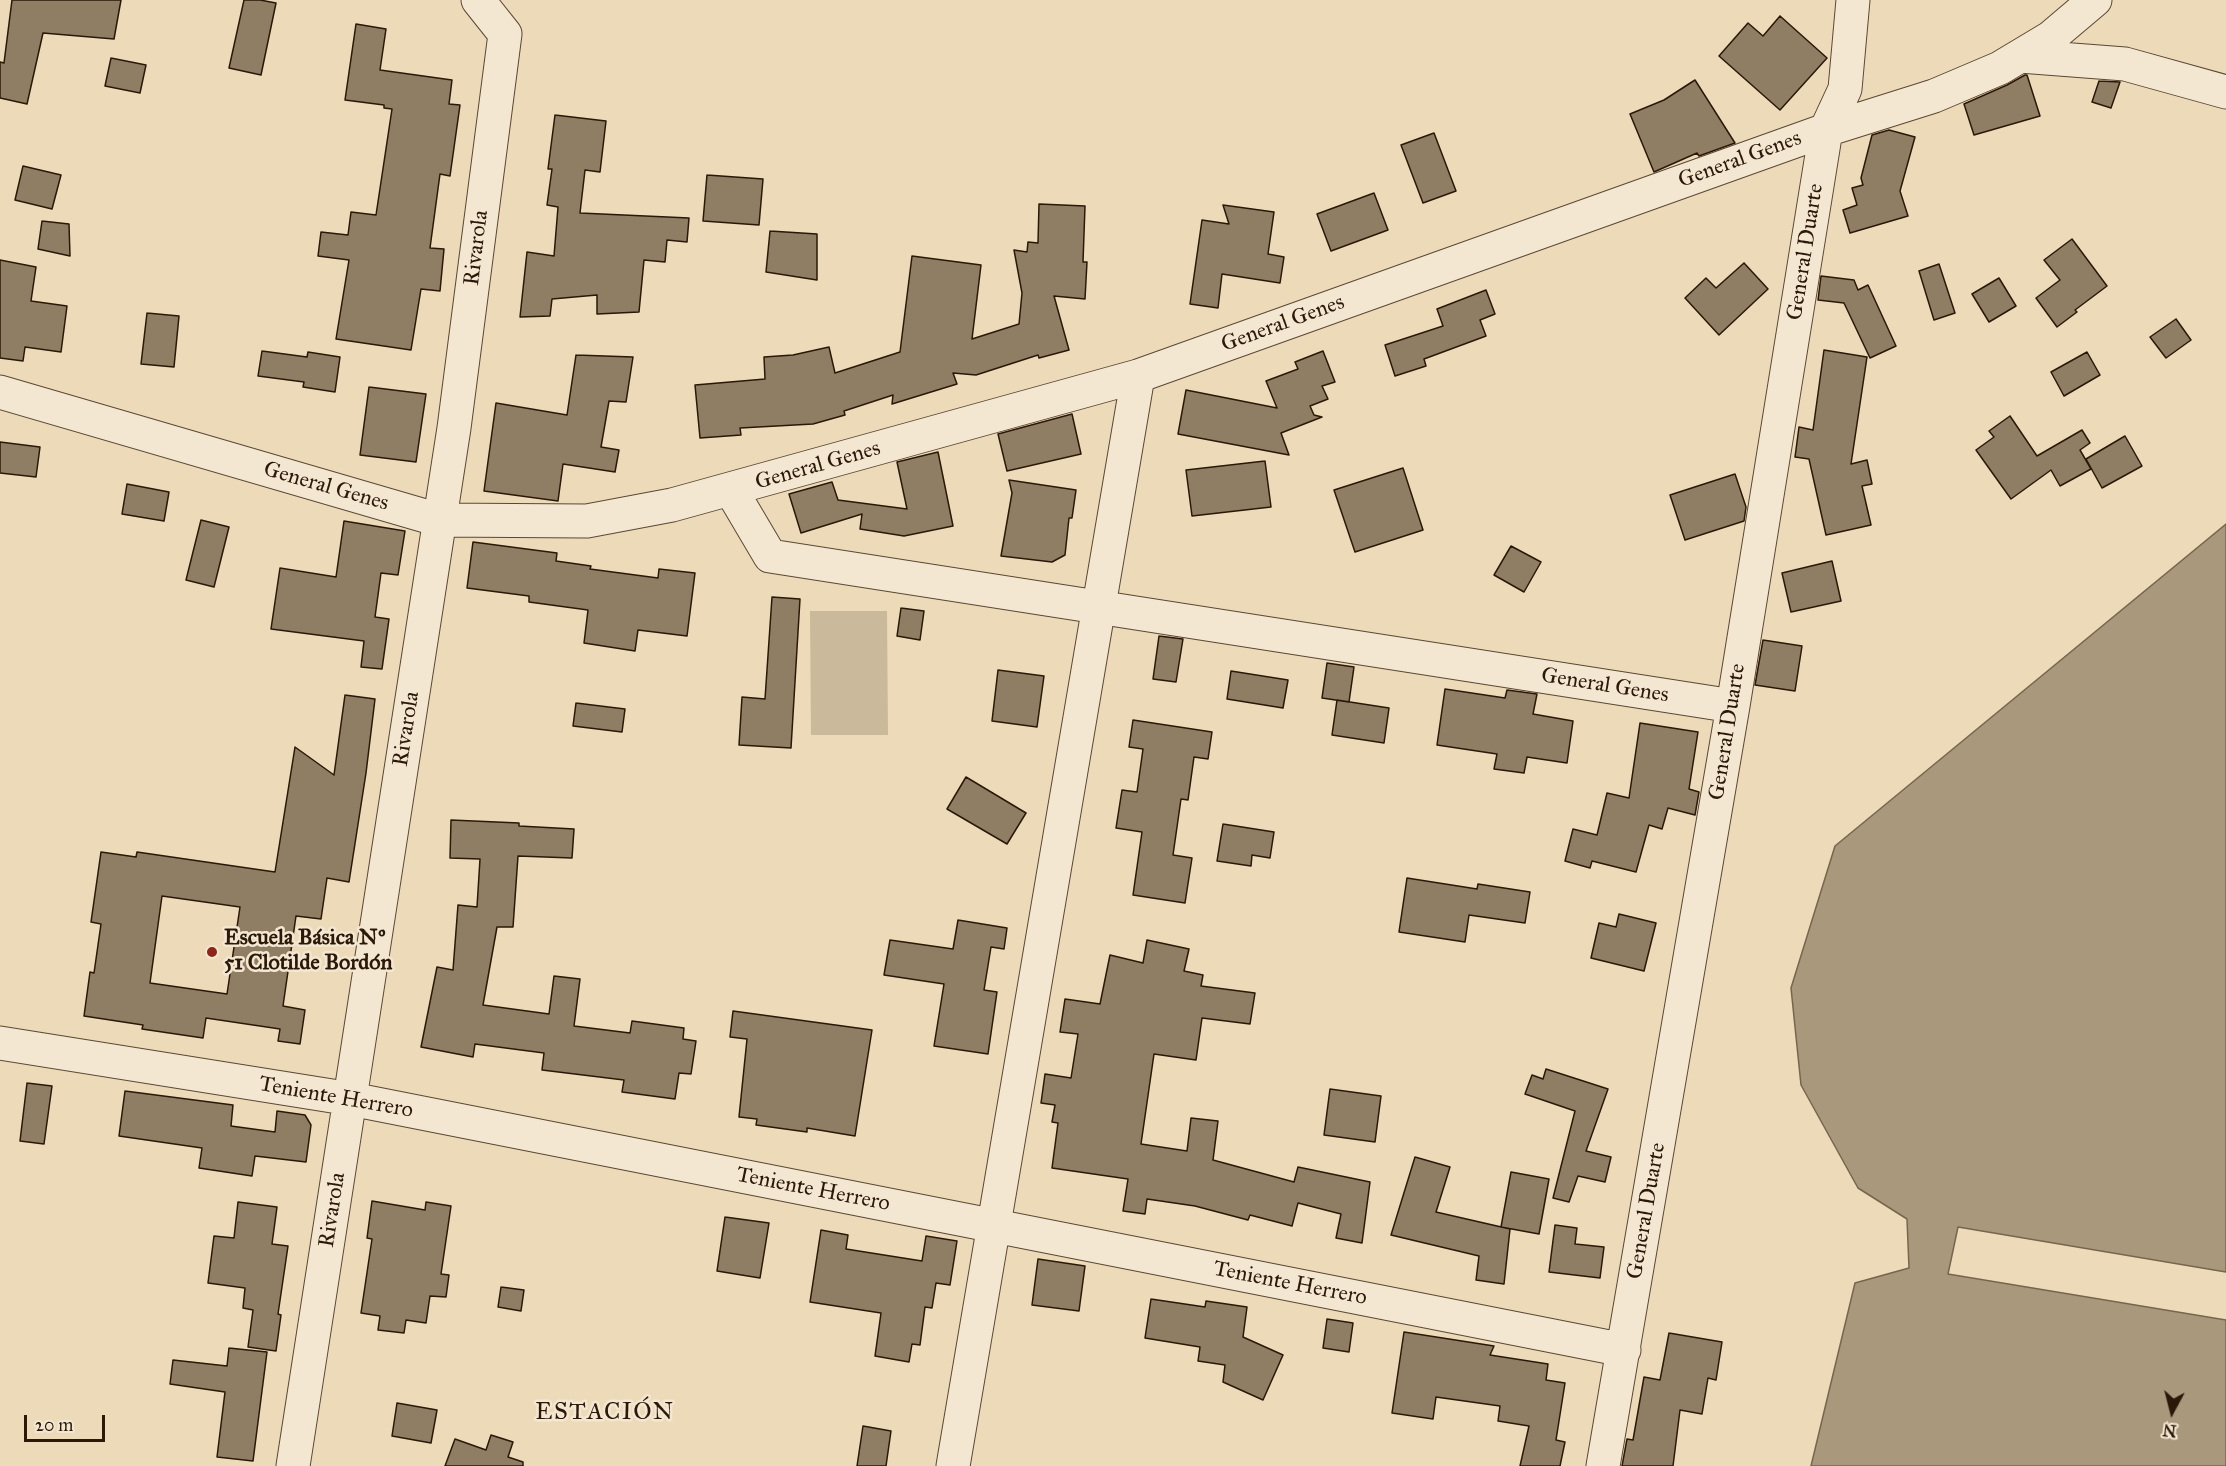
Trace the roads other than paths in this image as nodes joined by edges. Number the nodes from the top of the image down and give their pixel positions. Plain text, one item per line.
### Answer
1 (478, 0) edge
2 (1852, 0) edge
3 (2095, 0) edge
4 (2020, 56) junction
5 (2226, 92) edge
6 (1826, 130) junction
7 (1138, 376) junction
8 (0, 392) edge
9 (730, 490) junction
10 (439, 520) junction
11 (1099, 608) junction
12 (1733, 706) junction
13 (0, 1043) edge
14 (351, 1099) junction
15 (994, 1225) junction
16 (1624, 1350) junction
17 (293, 1466) edge
18 (953, 1466) edge
19 (1604, 1466) edge

1 - 10 street, Rivarola
2 - 6 street, General Duarte
3 - 4 street, General Genes
4 - 5 street
4 - 6 street, General Genes
6 - 7 street, General Genes
6 - 12 street, General Duarte
7 - 9 street, General Genes
7 - 11 street
8 - 10 street, General Genes
9 - 10 street, General Genes
9 - 11 street, General Genes
10 - 14 street, Rivarola
11 - 12 street, General Genes
11 - 15 street
12 - 16 street, General Duarte
13 - 14 street, Teniente Herrero
14 - 15 street, Teniente Herrero
14 - 17 street, Rivarola
15 - 16 street, Teniente Herrero
15 - 18 street
16 - 19 street, General Duarte

